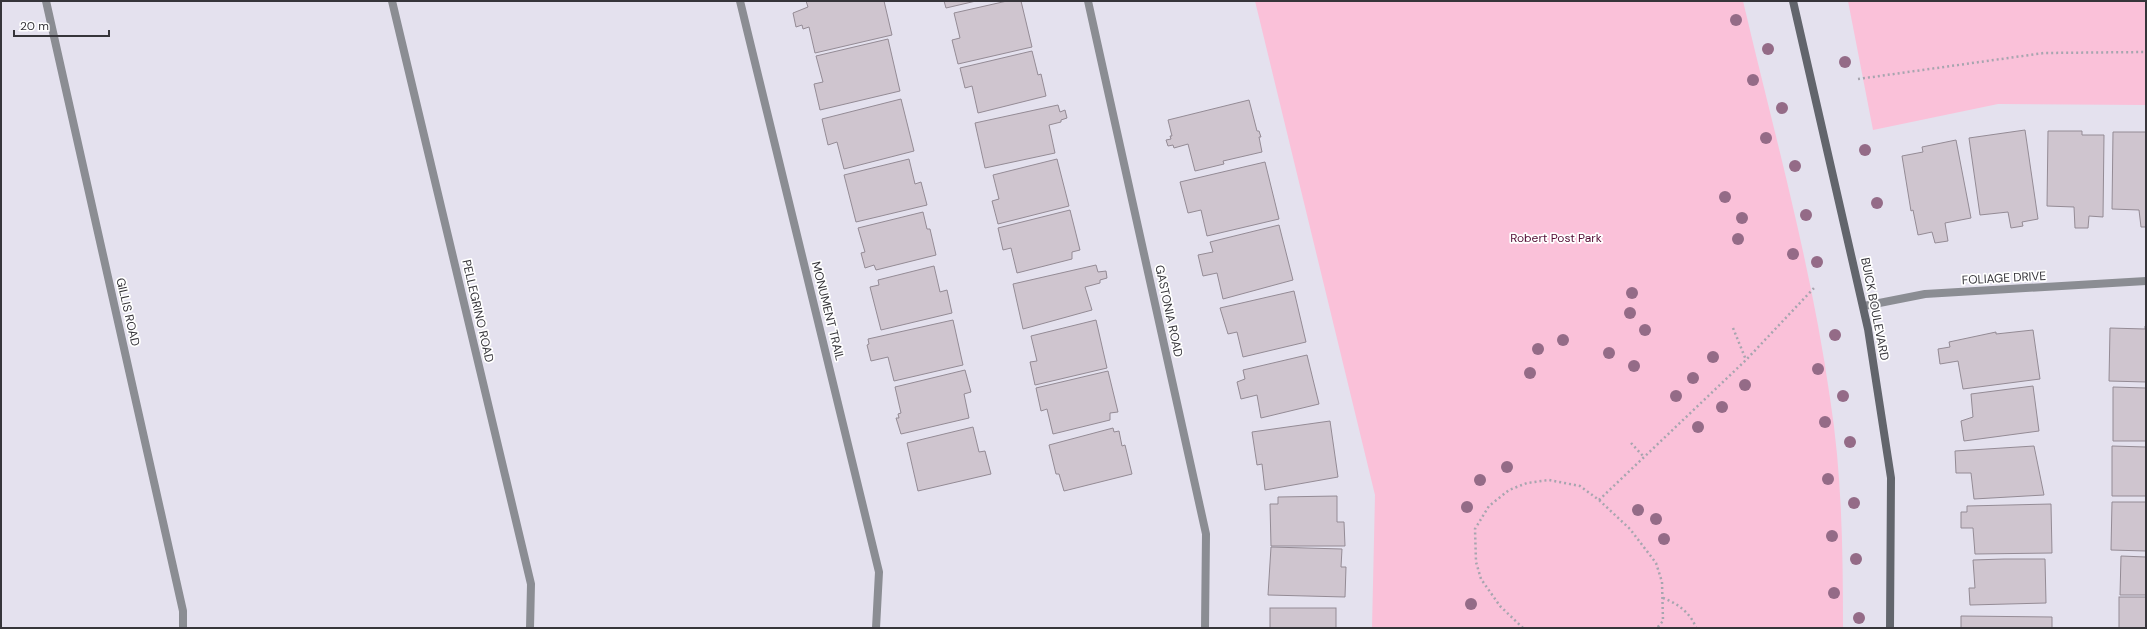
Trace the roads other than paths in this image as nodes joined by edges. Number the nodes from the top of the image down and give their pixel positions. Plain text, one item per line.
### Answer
1 (46, 1) edge
2 (392, 1) edge
3 (740, 1) edge
4 (1088, 1) edge
5 (1793, 1) edge
6 (2146, 281) edge
7 (1864, 306) junction
8 (183, 628) edge
9 (530, 628) edge
10 (876, 628) edge
11 (1206, 628) edge
12 (1890, 628) edge

1 - 8 street, GILLIS ROAD
2 - 9 street, PELLEGRINO ROAD
3 - 10 street, MONUMENT TRAIL
4 - 11 street, GASTONIA ROAD
5 - 7 street, BUICK BOULEVARD
6 - 7 street, FOLIAGE DRIVE
7 - 12 street, BUICK BOULEVARD

